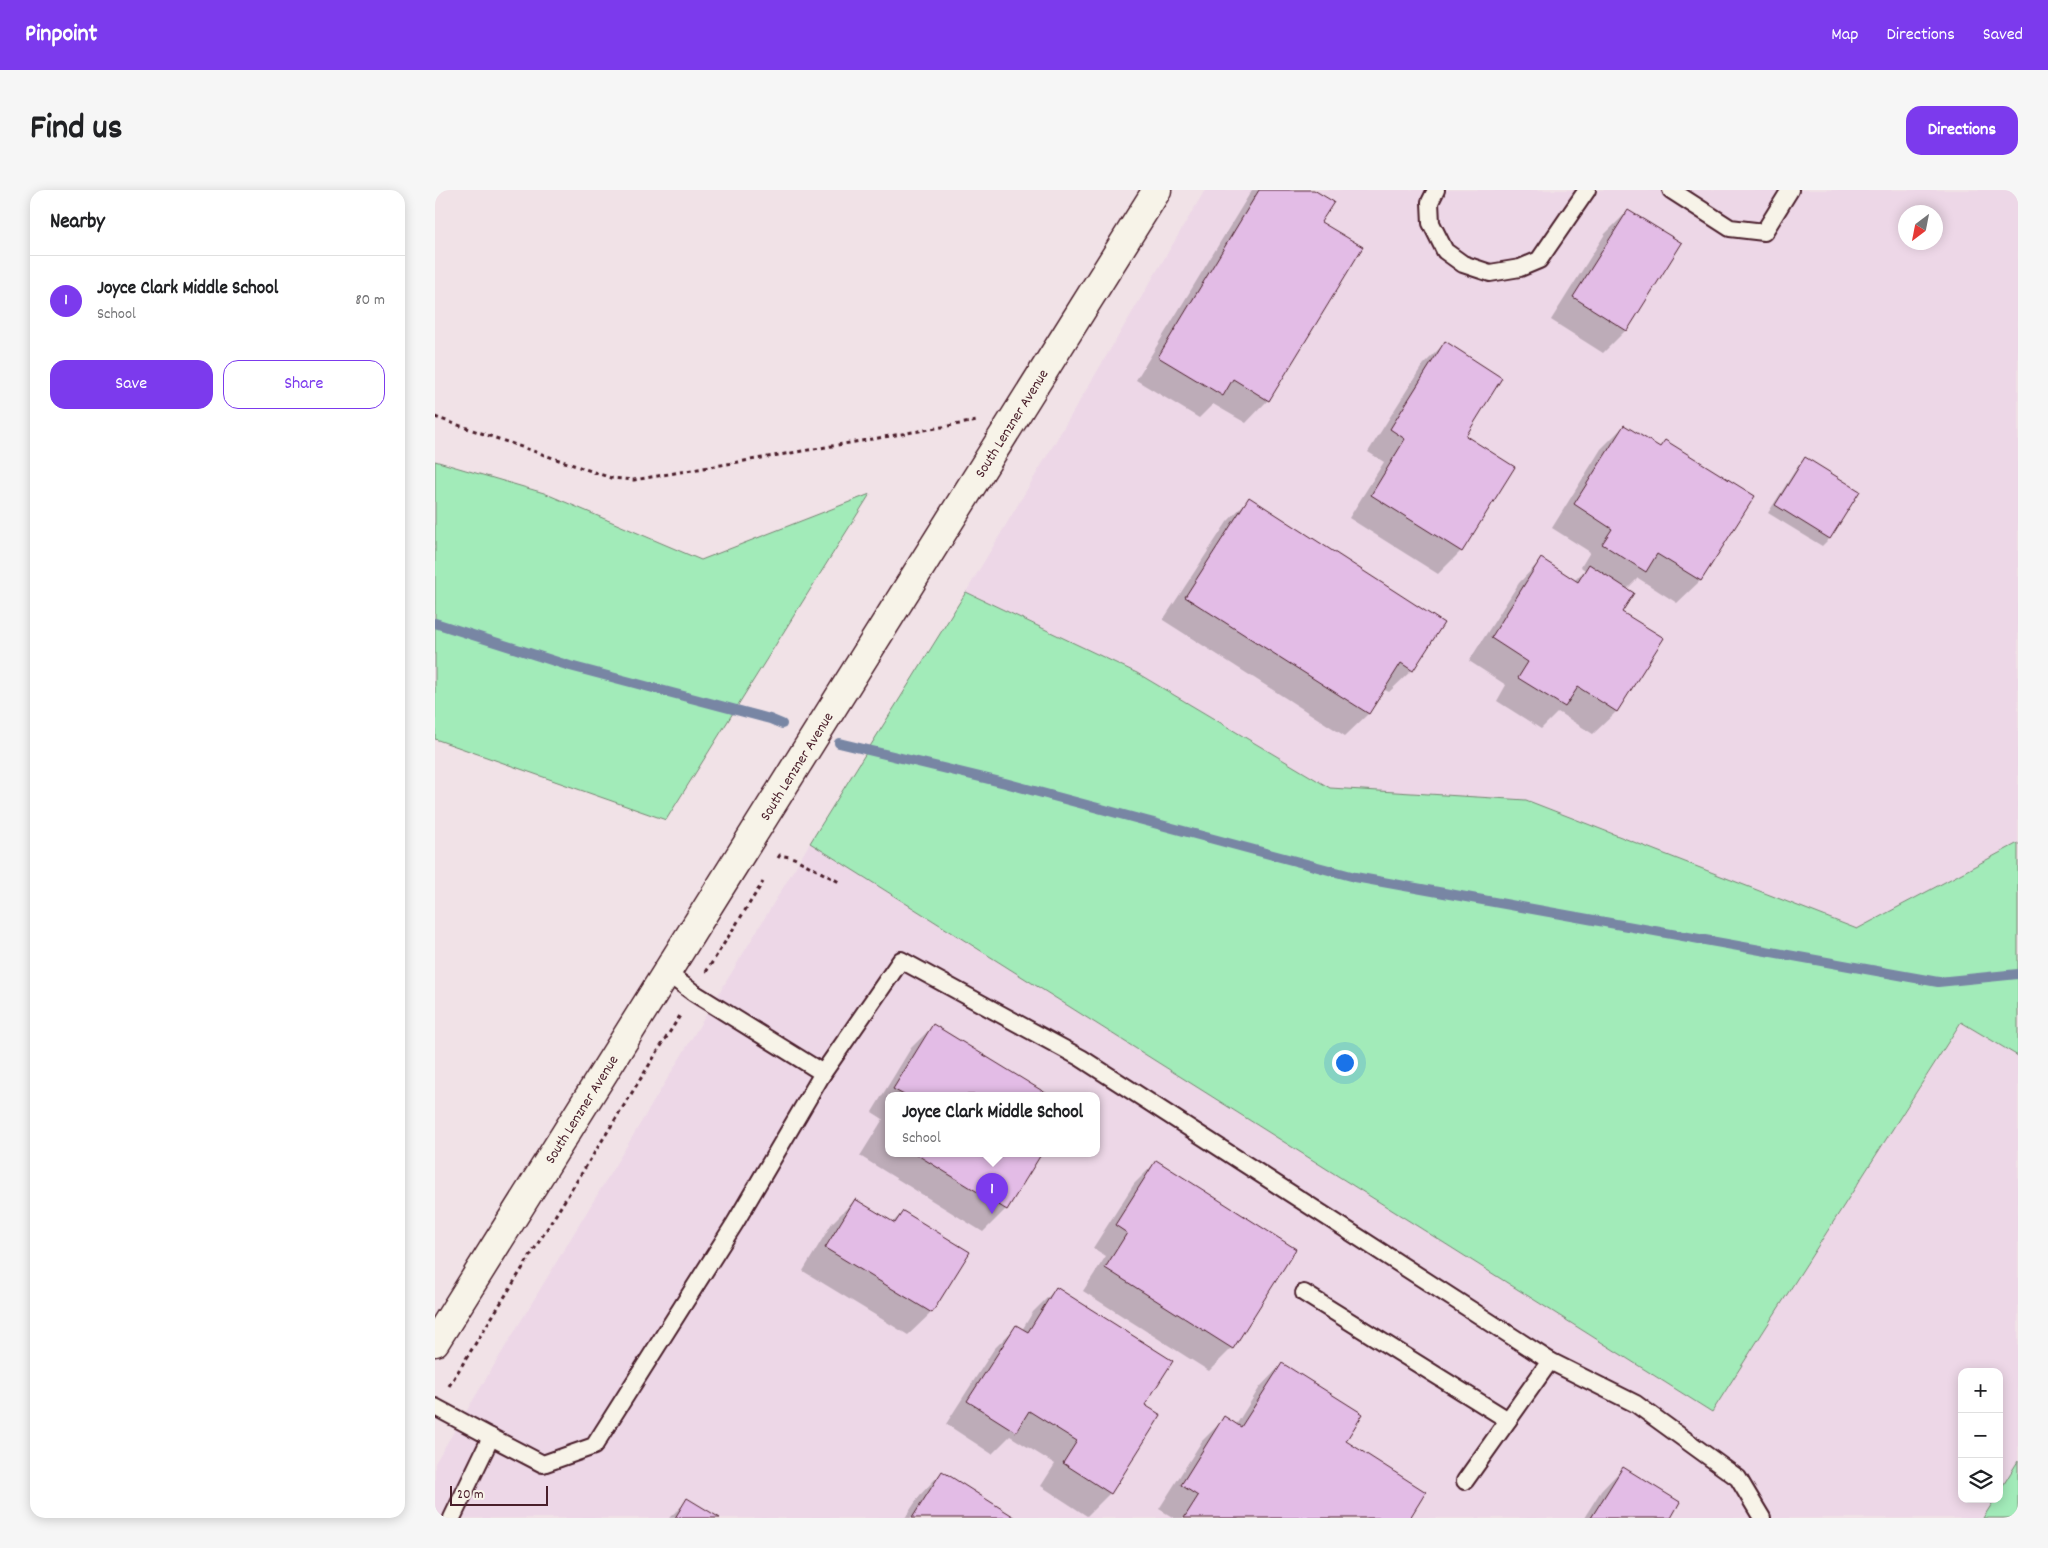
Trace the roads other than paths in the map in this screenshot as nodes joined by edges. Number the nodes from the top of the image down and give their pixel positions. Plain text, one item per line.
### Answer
1 (1157, 190) edge
2 (1436, 190) edge
3 (1587, 190) edge
4 (1671, 190) edge
5 (1790, 190) edge
6 (667, 973) junction
7 (823, 1073) junction
8 (1304, 1293) dead end
9 (435, 1342) edge
10 (1549, 1361) junction
11 (435, 1407) edge
12 (1508, 1420) junction
13 (491, 1437) junction
14 (1465, 1481) dead end
15 (453, 1518) edge
16 (1762, 1518) edge

1 - 6 street, South Lenzner Avenue
2 - 3 lane
4 - 5 lane
6 - 7 lane
6 - 9 street, South Lenzner Avenue
7 - 10 lane
7 - 13 lane
8 - 12 lane
10 - 12 lane
10 - 16 lane
11 - 13 lane
12 - 14 lane
13 - 15 lane

